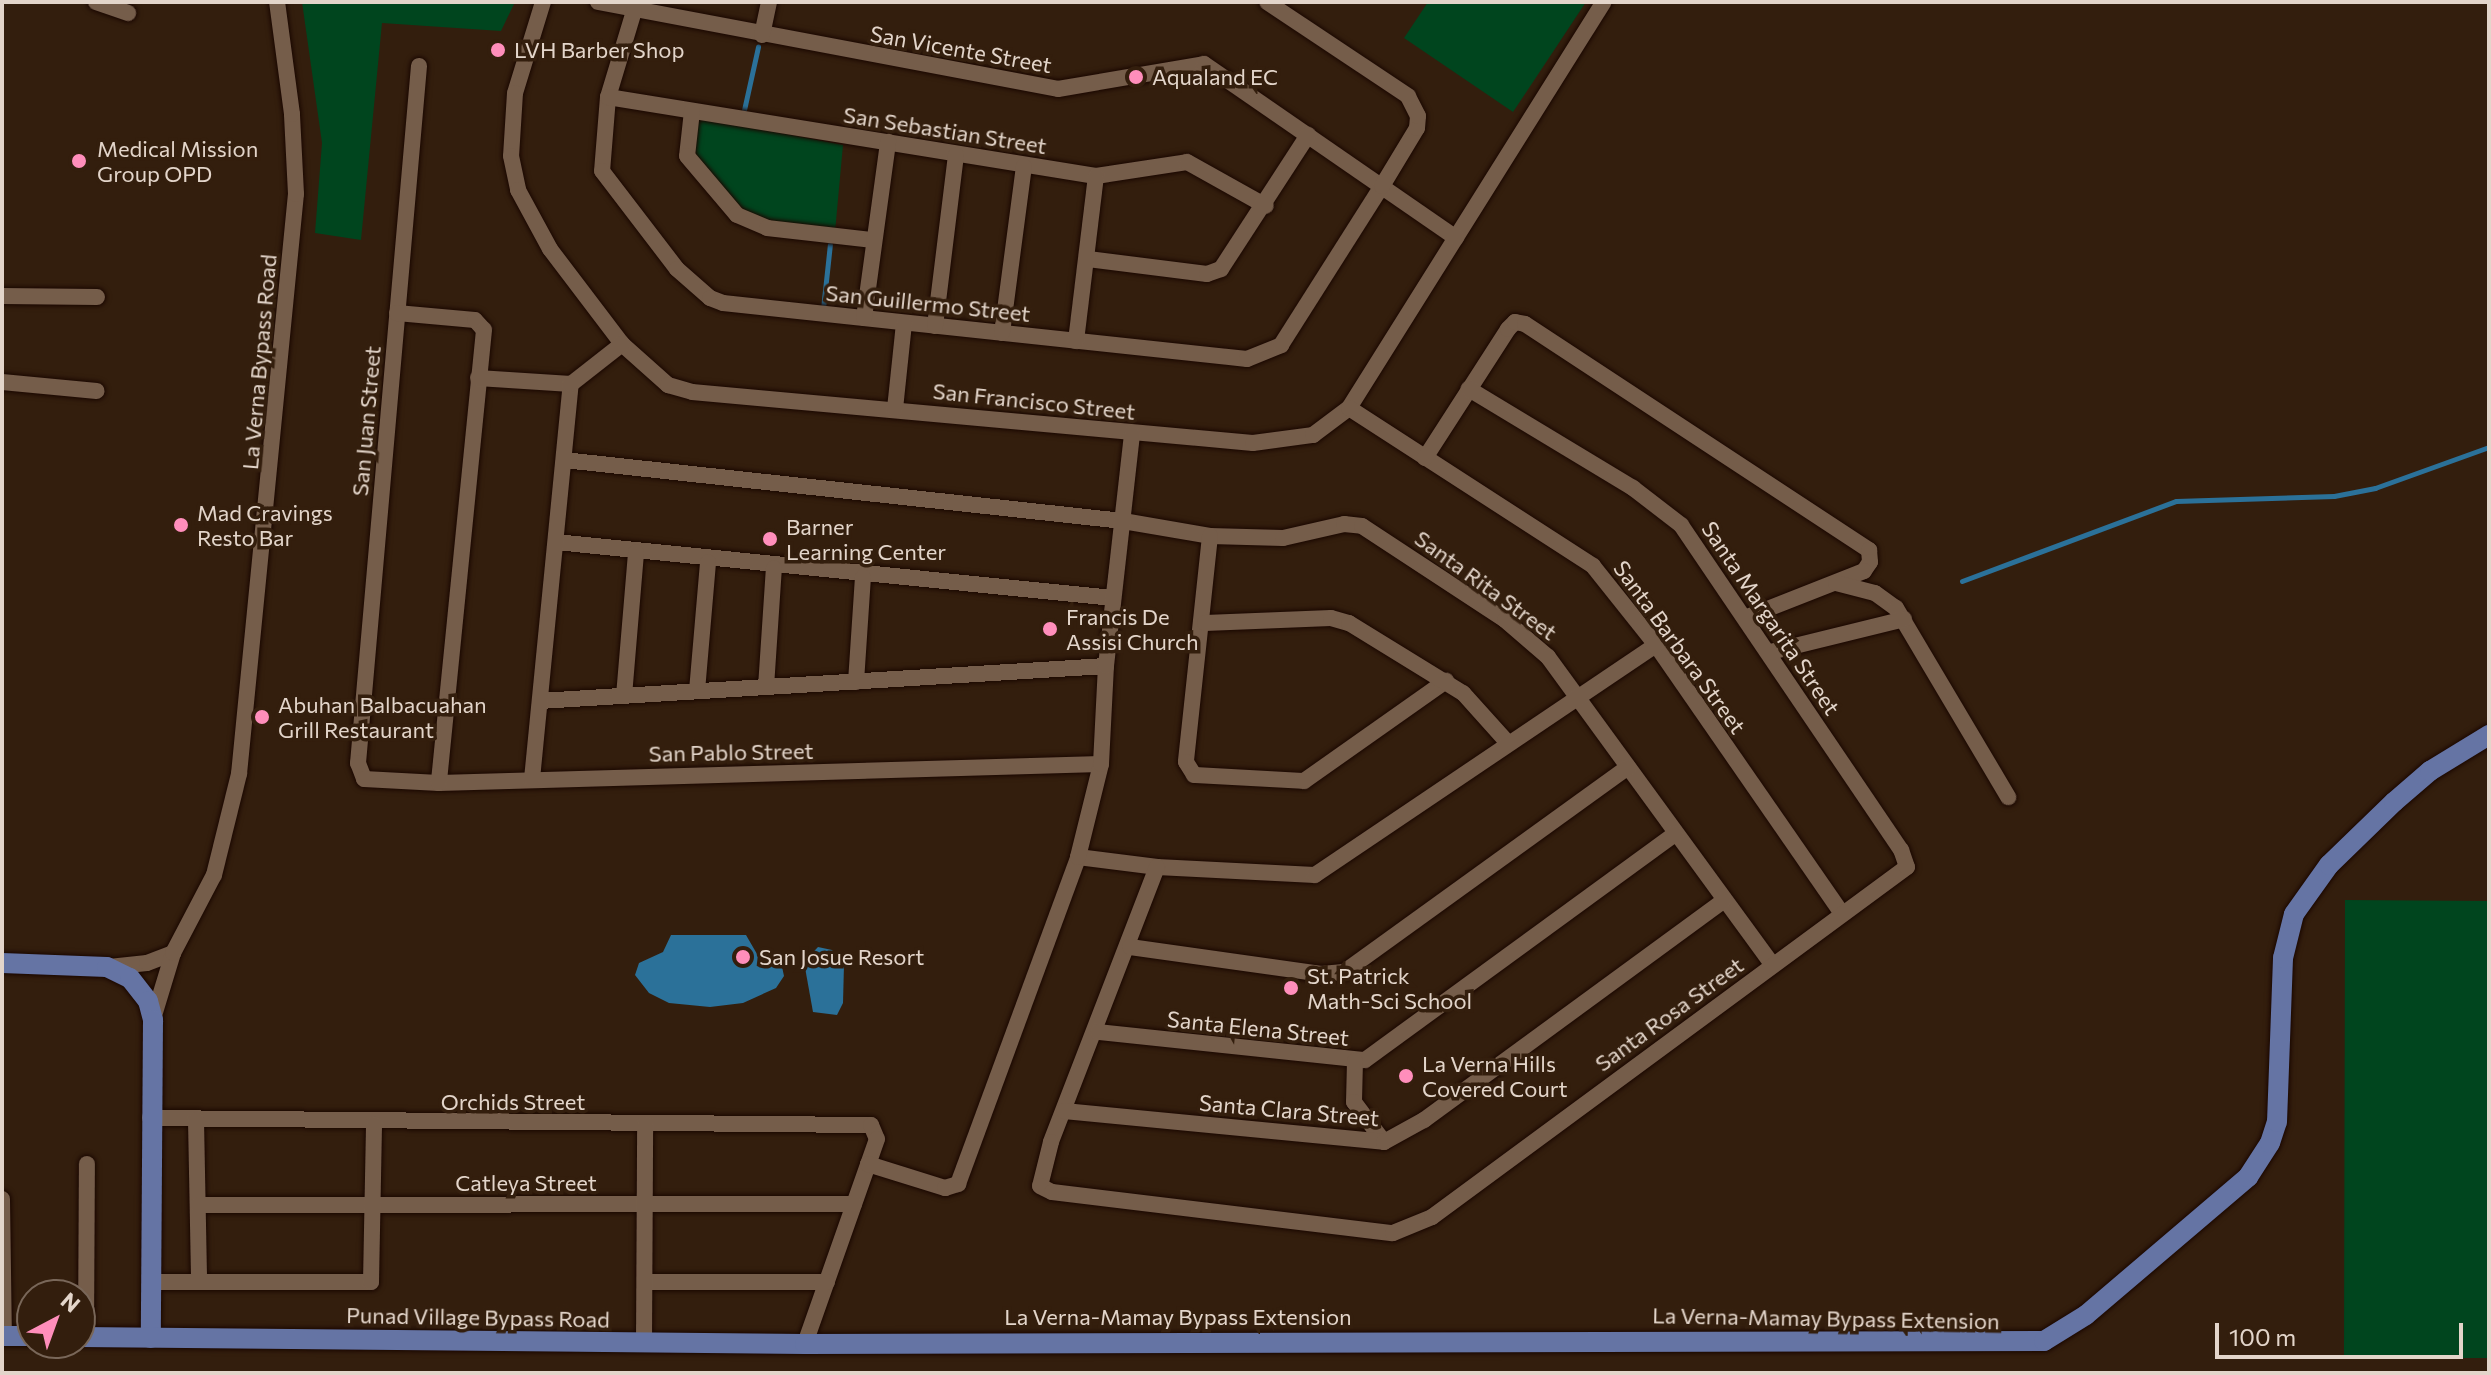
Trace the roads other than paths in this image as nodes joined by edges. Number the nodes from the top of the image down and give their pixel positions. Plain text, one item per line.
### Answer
1 (96, 2) edge
2 (277, 2) edge
3 (543, 2) edge
4 (598, 2) edge
5 (769, 2) edge
6 (1267, 2) edge
7 (1604, 2) edge
8 (634, 11) junction
9 (128, 13) dead end
10 (762, 35) junction
11 (419, 66) dead end
12 (608, 97) junction
13 (692, 111) junction
14 (1308, 135) junction
15 (888, 142) junction
16 (956, 155) junction
17 (1024, 166) junction
18 (1096, 176) junction
19 (1382, 186) junction
20 (1266, 206) junction
21 (1456, 238) junction
22 (873, 240) junction
23 (1088, 259) junction
24 (2, 296) edge
25 (97, 297) dead end
26 (397, 313) junction
27 (864, 318) junction
28 (904, 323) junction
29 (935, 326) junction
30 (1002, 333) junction
31 (1076, 341) junction
32 (622, 344) junction
33 (478, 378) junction
34 (2, 382) edge
35 (571, 384) junction
36 (1469, 389) junction
37 (97, 391) dead end
38 (1349, 408) junction
39 (895, 409) junction
40 (1132, 434) junction
41 (1425, 458) junction
42 (564, 460) junction
43 (1123, 521) junction
44 (1210, 536) junction
45 (556, 542) junction
46 (636, 553) junction
47 (708, 562) junction
48 (774, 568) junction
49 (863, 577) junction
50 (1836, 583) junction
51 (1113, 598) junction
52 (1747, 617) junction
53 (1904, 619) junction
54 (1205, 623) junction
55 (1656, 645) junction
56 (1770, 652) junction
57 (1106, 666) junction
58 (1446, 681) junction
59 (856, 682) junction
60 (766, 687) junction
61 (697, 691) junction
62 (624, 696) junction
63 (1579, 699) junction
64 (540, 701) junction
65 (2489, 735) edge
66 (1508, 743) junction
67 (1101, 764) junction
68 (1628, 767) junction
69 (364, 779) joint
70 (532, 779) junction
71 (439, 783) junction
72 (2008, 797) dead end
73 (1675, 834) junction
74 (1078, 857) junction
75 (1157, 867) junction
76 (1907, 867) joint
77 (1723, 901) junction
78 (1842, 914) junction
79 (1130, 947) junction
80 (173, 953) junction
81 (2, 963) edge
82 (1773, 965) junction
83 (107, 967) junction
84 (153, 1020) junction
85 (1098, 1032) junction
86 (1355, 1061) junction
87 (1064, 1111) junction
88 (150, 1118) junction
89 (196, 1120) junction
90 (374, 1124) junction
91 (645, 1124) junction
92 (1384, 1142) junction
93 (87, 1164) dead end
94 (868, 1164) junction
95 (2, 1199) edge
96 (854, 1204) junction
97 (198, 1205) junction
98 (373, 1205) junction
99 (645, 1205) junction
100 (84, 1279) edge
101 (150, 1282) junction
102 (199, 1282) junction
103 (645, 1282) junction
104 (827, 1282) junction
105 (3, 1336) edge
106 (96, 1337) edge
107 (151, 1338) junction
108 (644, 1343) junction
109 (805, 1344) junction

1 - 9 street
2 - 80 street, La Verna Bypass Road
3 - 32 street, San Francisco Street
4 - 8 street, San Vicente Street
5 - 10 street
6 - 19 street, San Guillermo Street
7 - 21 street, San Francisco Street
8 - 10 street, San Vicente Street
8 - 12 street, San Guillermo Street
10 - 14 street, San Vicente Street
11 - 26 street, San Juan Street
12 - 13 street, San Sebastian Street
12 - 27 street, San Guillermo Street
13 - 15 street, San Sebastian Street
13 - 22 street
14 - 19 street, San Vicente Street
14 - 20 street
15 - 16 street, San Sebastian Street
15 - 22 street
16 - 17 street, San Sebastian Street
16 - 29 street
17 - 18 street, San Sebastian Street
17 - 30 street
18 - 20 street, San Sebastian Street
18 - 23 street
19 - 21 street, San Vicente Street
19 - 31 street, San Guillermo Street
20 - 23 street
21 - 38 street, San Francisco Street
22 - 27 street
23 - 31 street
24 - 25 street
26 - 33 street
26 - 69 street, San Juan Street
27 - 28 street, San Guillermo Street
28 - 29 street, San Guillermo Street
28 - 39 street
29 - 30 street, San Guillermo Street
30 - 31 street, San Guillermo Street
32 - 35 street
32 - 39 street, San Francisco Street
33 - 35 street
33 - 71 street
34 - 37 street
35 - 42 street
36 - 41 street
36 - 50 street
36 - 52 street, Santa Margarita Street
38 - 40 street, San Francisco Street
38 - 41 street, Santa Barbara Street
39 - 40 street, San Francisco Street
40 - 43 street
41 - 55 street, Santa Barbara Street
42 - 43 street, Santa Rita Street
42 - 45 street
43 - 44 street, Santa Rita Street
43 - 51 street
44 - 54 street
44 - 63 street, Santa Rita Street
45 - 46 street
45 - 64 street
46 - 47 street
46 - 62 street
47 - 48 street
47 - 61 street
48 - 49 street
48 - 60 street
49 - 51 street
49 - 59 street
50 - 52 street
50 - 53 street
51 - 57 street
52 - 56 street, Santa Margarita Street
53 - 56 street
53 - 72 street
54 - 58 street
54 - 58 street
55 - 63 street
55 - 78 street, Santa Barbara Street
56 - 76 street, Santa Margarita Street
57 - 59 street
57 - 67 street
58 - 66 street
59 - 60 street
60 - 61 street
61 - 62 street
62 - 64 street
63 - 66 street
63 - 68 street, Santa Rita Street
64 - 70 street
65 - 109 main road, La Verna-Mamay Bypass Extension
66 - 75 street
67 - 70 street, San Pablo Street
67 - 74 street
68 - 73 street, Santa Rita Street
68 - 79 street
69 - 71 street, San Pablo Street
70 - 71 street, San Pablo Street
73 - 77 street, Santa Rita Street
73 - 86 street, Santa Elena Street
74 - 75 street
74 - 94 street
75 - 79 street
76 - 78 street, Santa Rosa Street
77 - 82 street, Santa Rita Street
77 - 92 street, Santa Clara Street
78 - 82 street, Santa Rosa Street
79 - 85 street
80 - 83 street
80 - 84 street, La Verna Bypass Road
81 - 83 main road
82 - 87 street, Santa Rosa Street
83 - 84 main road
84 - 88 main road
85 - 86 street, Santa Elena Street
85 - 87 street
86 - 92 street
87 - 92 street, Santa Clara Street
88 - 89 street, Orchids Street
88 - 101 main road
89 - 90 street, Orchids Street
89 - 97 street
90 - 91 street, Orchids Street
90 - 98 street
91 - 94 street, Orchids Street
91 - 99 street
93 - 100 street
94 - 96 street
95 - 105 street
96 - 99 street, Catleya Street
96 - 104 street
97 - 98 street, Catleya Street
97 - 102 street
98 - 99 street, Catleya Street
98 - 102 street
99 - 103 street
101 - 102 street
101 - 107 main road
103 - 104 street
103 - 108 street
104 - 109 street
106 - 107 main road, Punad Village Bypass Road
107 - 108 main road, Punad Village Bypass Road
108 - 109 main road, Punad Village Bypass Road

